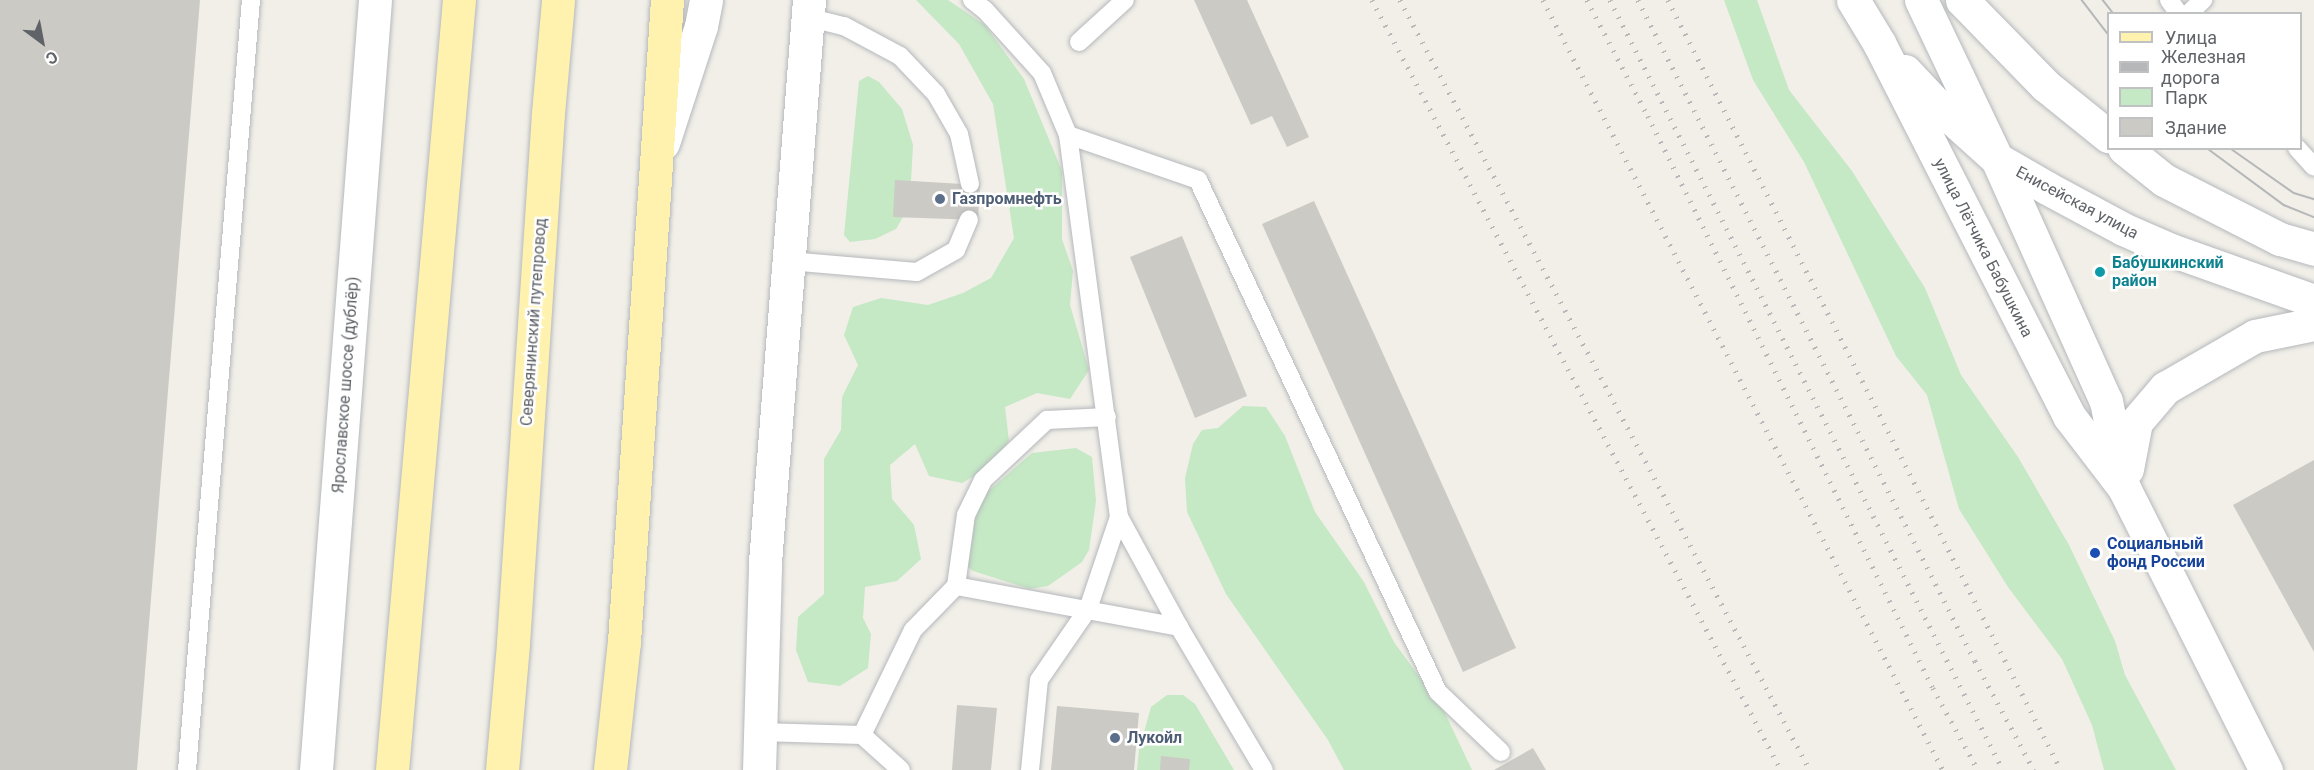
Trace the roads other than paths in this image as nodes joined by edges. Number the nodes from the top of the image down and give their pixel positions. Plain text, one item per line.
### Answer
1 (251, 0) edge
2 (375, 0) edge
3 (459, 0) edge
4 (558, 0) edge
5 (667, 0) edge
6 (706, 0) edge
7 (972, 0) edge
8 (1125, 0) edge
9 (1853, 0) edge
10 (1921, 0) edge
11 (1962, 0) edge
12 (2169, 0) edge
13 (2203, 0) edge
14 (808, 8) edge
15 (2178, 12) edge
16 (2190, 12) edge
17 (1079, 42) dead end
18 (1879, 43) junction
19 (2107, 134) edge
20 (1068, 135) junction
21 (2126, 150) edge
22 (2299, 150) edge
23 (1997, 159) junction
24 (656, 165) junction
25 (2314, 167) edge
26 (970, 184) dead end
27 (969, 220) dead end
28 (2314, 249) edge
29 (789, 261) junction
30 (2314, 301) edge
31 (2314, 324) edge
32 (1107, 417) junction
33 (2124, 488) junction
34 (1119, 517) junction
35 (956, 586) junction
36 (1088, 609) junction
37 (1179, 627) junction
38 (759, 732) junction
39 (862, 735) junction
40 (1502, 752) dead end
41 (500, 763) edge
42 (187, 770) edge
43 (316, 770) edge
44 (392, 770) edge
45 (610, 770) edge
46 (759, 770) edge
47 (901, 770) edge
48 (1030, 770) edge
49 (1264, 770) edge
50 (2266, 770) edge

1 - 42 lane
2 - 43 main road, Ярославское шоссе (дублёр)
3 - 44 main road
4 - 41 main road, Северянинский путепровод
5 - 24 main road
6 - 24 main road
7 - 20 lane
8 - 17 lane
9 - 18 main road, улица Лётчика Бабушкина
10 - 23 main road, улица Лётчика Бабушкина
11 - 19 main road
12 - 15 lane
13 - 16 lane
14 - 26 lane
14 - 29 main road
18 - 23 main road, Енисейская улица
18 - 33 main road, улица Лётчика Бабушкина
20 - 32 lane
20 - 40 lane
21 - 28 main road
22 - 25 lane
23 - 30 main road, Енисейская улица
23 - 33 main road, улица Лётчика Бабушкина
24 - 45 main road
27 - 29 lane
29 - 38 main road
31 - 33 main road
32 - 34 lane
32 - 35 lane
33 - 50 main road, улица Лётчика Бабушкина
34 - 36 lane
34 - 37 lane
35 - 36 lane
35 - 39 lane
36 - 37 lane
36 - 48 lane
37 - 49 lane
38 - 39 lane
38 - 46 main road
39 - 47 lane

